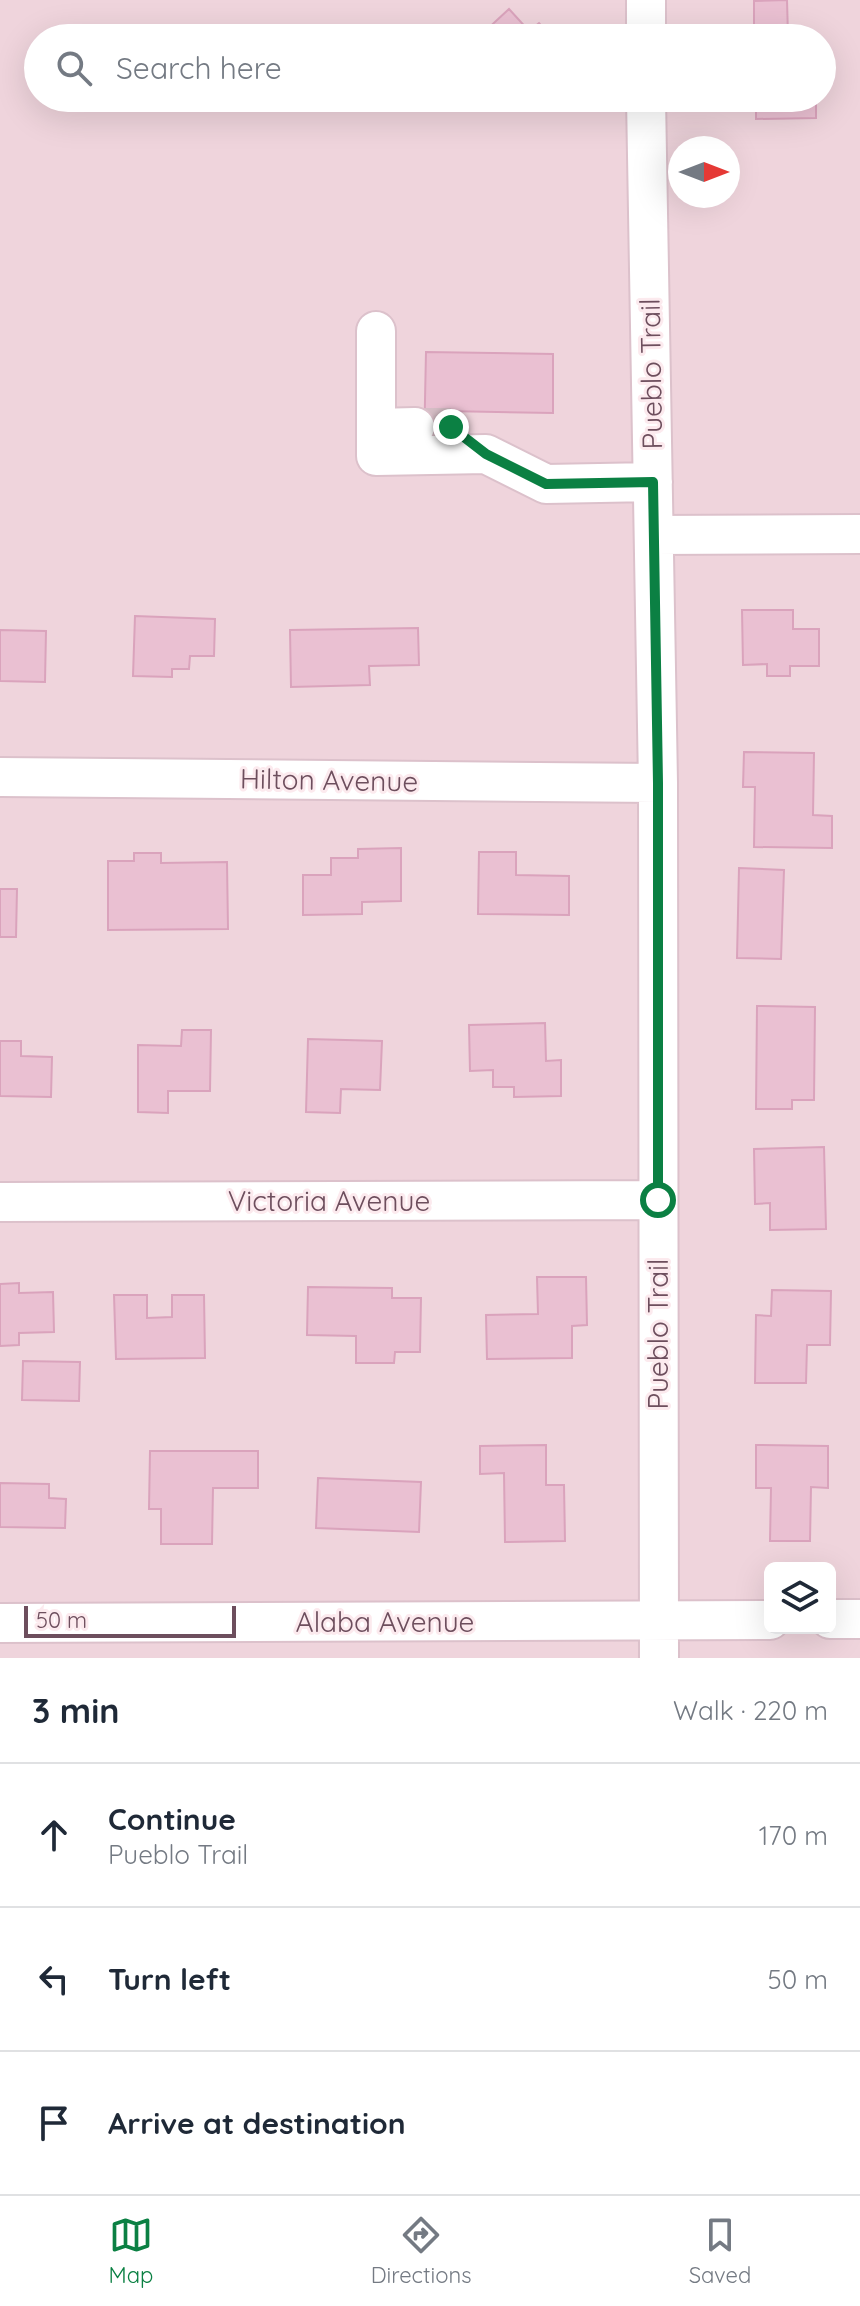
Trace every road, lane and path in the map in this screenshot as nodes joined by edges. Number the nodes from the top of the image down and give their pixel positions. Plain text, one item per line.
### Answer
1 (646, 0) edge
2 (646, 24) edge
3 (646, 112) edge
4 (376, 331) dead end
5 (376, 428) junction
6 (486, 454) junction
7 (653, 482) junction
8 (860, 534) edge
9 (654, 535) junction
10 (0, 777) edge
11 (658, 783) junction
12 (658, 1200) junction
13 (0, 1202) edge
14 (836, 1619) edge
15 (860, 1619) edge
16 (764, 1621) edge
17 (0, 1623) edge
18 (659, 1640) edge

1 - 2 street
3 - 7 street, Pueblo Trail
4 - 5 street
5 - 6 street
5 - 6 street
6 - 7 street
7 - 9 street, Pueblo Trail
8 - 9 street
9 - 11 street, Pueblo Trail
10 - 11 street, Hilton Avenue
11 - 12 street, Pueblo Trail
12 - 13 street, Victoria Avenue
12 - 18 street, Pueblo Trail
14 - 15 street
16 - 18 street, Alaba Avenue
17 - 18 street, Alaba Avenue

